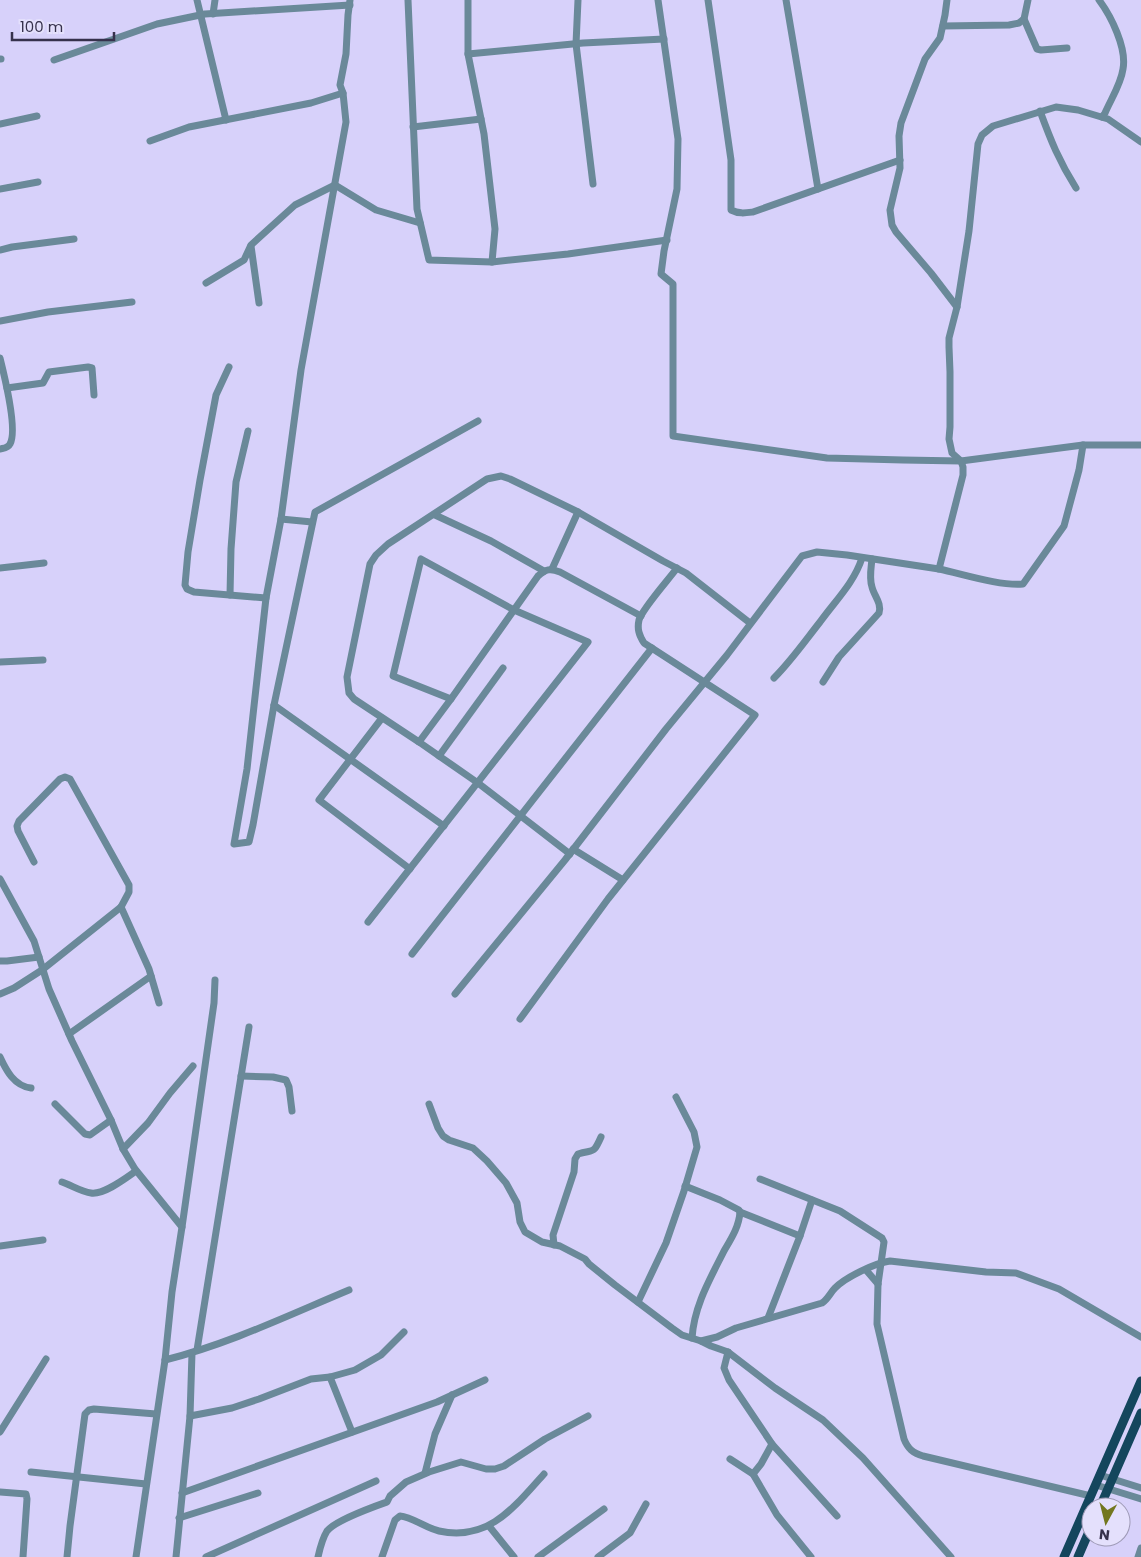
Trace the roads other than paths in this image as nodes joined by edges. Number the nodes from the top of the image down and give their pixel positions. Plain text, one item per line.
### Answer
1 (197, 0) edge
2 (215, 0) edge
3 (281, 0) edge
4 (408, 0) edge
5 (468, 0) edge
6 (578, 0) edge
7 (658, 0) edge
8 (708, 0) edge
9 (786, 0) edge
10 (947, 0) edge
11 (1028, 0) edge
12 (1099, 0) edge
13 (350, 2) edge
14 (280, 9) junction
15 (213, 14) junction
16 (200, 15) junction
17 (1024, 19) junction
18 (943, 26) junction
19 (664, 39) junction
20 (576, 44) junction
21 (1067, 48) dead end
22 (468, 54) junction
23 (54, 60) dead end
24 (343, 93) junction
25 (1040, 111) junction
26 (37, 116) dead end
27 (1102, 117) junction
28 (481, 119) junction
29 (226, 120) junction
30 (0, 124) edge
31 (414, 127) junction
32 (150, 141) dead end
33 (1141, 142) edge
34 (900, 160) junction
35 (38, 182) dead end
36 (593, 184) dead end
37 (335, 185) junction
38 (1076, 188) dead end
39 (0, 189) edge
40 (818, 189) junction
41 (420, 223) junction
42 (74, 239) dead end
43 (666, 240) junction
44 (251, 245) junction
45 (0, 250) edge
46 (492, 262) junction
47 (206, 283) dead end
48 (132, 302) dead end
49 (259, 303) dead end
50 (957, 307) junction
51 (0, 321) edge
52 (0, 358) edge
53 (229, 366) dead end
54 (7, 388) junction
55 (94, 395) dead end
56 (478, 422) dead end
57 (248, 431) dead end
58 (1083, 445) junction
59 (1141, 445) edge
60 (0, 448) edge
61 (961, 461) junction
62 (578, 512) junction
63 (435, 515) junction
64 (281, 519) junction
65 (312, 522) junction
66 (862, 558) junction
67 (872, 559) junction
68 (44, 563) dead end
69 (0, 568) edge
70 (677, 568) junction
71 (548, 570) junction
72 (939, 570) junction
73 (230, 595) junction
74 (266, 598) junction
75 (514, 610) junction
76 (641, 616) junction
77 (750, 623) junction
78 (652, 648) junction
79 (43, 660) dead end
80 (0, 662) edge
81 (503, 668) dead end
82 (774, 678) dead end
83 (704, 682) junction
84 (823, 682) dead end
85 (451, 700) junction
86 (274, 705) junction
87 (382, 718) junction
88 (419, 742) junction
89 (439, 756) junction
90 (349, 760) junction
91 (478, 784) junction
92 (520, 816) junction
93 (444, 826) junction
94 (572, 852) junction
95 (34, 862) dead end
96 (410, 869) junction
97 (0, 879) edge
98 (623, 880) junction
99 (121, 907) junction
100 (368, 922) dead end
101 (412, 954) dead end
102 (39, 957) junction
103 (0, 961) edge
104 (42, 970) junction
105 (151, 976) junction
106 (215, 980) dead end
107 (0, 994) edge
108 (455, 994) dead end
109 (159, 1003) dead end
110 (520, 1019) dead end
111 (249, 1027) dead end
112 (69, 1034) junction
113 (0, 1056) edge
114 (193, 1066) dead end
115 (241, 1076) junction
116 (30, 1088) dead end
117 (676, 1097) dead end
118 (55, 1104) dead end
119 (429, 1104) dead end
120 (292, 1111) dead end
121 (111, 1120) junction
122 (601, 1137) dead end
123 (123, 1149) junction
124 (136, 1171) junction
125 (760, 1179) dead end
126 (62, 1182) dead end
127 (686, 1186) junction
128 (812, 1200) junction
129 (740, 1212) junction
130 (182, 1227) junction
131 (800, 1236) junction
132 (44, 1240) dead end
133 (554, 1245) junction
134 (0, 1246) edge
135 (881, 1262) junction
136 (866, 1270) junction
137 (878, 1284) junction
138 (349, 1290) dead end
139 (638, 1302) junction
140 (768, 1318) junction
141 (404, 1332) dead end
142 (1141, 1336) edge
143 (692, 1338) junction
144 (701, 1341) junction
145 (194, 1351) junction
146 (728, 1352) junction
147 (46, 1359) dead end
148 (165, 1360) junction
149 (330, 1377) junction
150 (485, 1380) dead end
151 (1141, 1381) edge
152 (452, 1396) junction
153 (1141, 1413) edge
154 (156, 1414) junction
155 (190, 1416) junction
156 (588, 1416) dead end
157 (0, 1432) edge
158 (352, 1432) junction
159 (772, 1444) junction
160 (730, 1459) dead end
161 (31, 1472) dead end
162 (425, 1473) junction
163 (544, 1474) dead end
164 (753, 1474) junction
165 (1100, 1475) junction
166 (76, 1477) junction
167 (1112, 1479) junction
168 (376, 1481) dead end
169 (146, 1484) junction
170 (1096, 1486) junction
171 (1141, 1488) edge
172 (1108, 1489) junction
173 (0, 1492) edge
174 (182, 1493) junction
175 (258, 1493) dead end
176 (1091, 1496) junction
177 (1104, 1497) edge
178 (1141, 1499) edge
179 (646, 1504) dead end
180 (604, 1509) dead end
181 (837, 1516) dead end
182 (179, 1518) junction
183 (489, 1526) junction
184 (1141, 1548) edge
185 (23, 1557) edge
186 (67, 1557) edge
187 (136, 1557) edge
188 (176, 1557) edge
189 (206, 1557) edge
190 (318, 1557) edge
191 (382, 1557) edge
192 (514, 1557) edge
193 (538, 1557) edge
194 (598, 1557) edge
195 (811, 1557) edge
196 (951, 1557) edge
197 (1064, 1557) edge
198 (1138, 1557) edge

1 - 16 street
2 - 15 street
3 - 14 street
4 - 31 street
5 - 22 street
6 - 20 street
7 - 19 street
8 - 40 street
9 - 40 street
10 - 18 street
11 - 17 street
12 - 27 street
13 - 14 street
13 - 24 street
14 - 15 street
15 - 16 street
16 - 23 street
16 - 29 street
17 - 18 street
17 - 21 street
18 - 34 street
19 - 20 street
19 - 43 street
20 - 22 street
20 - 36 street
22 - 28 street
24 - 29 street
24 - 37 street
25 - 27 street
25 - 38 street
25 - 50 street
26 - 30 street
27 - 33 street
28 - 31 street
28 - 46 street
29 - 32 street
31 - 41 street
34 - 40 street
34 - 50 street
35 - 39 street
37 - 41 street
37 - 44 street
37 - 64 street
41 - 46 street
42 - 45 street
43 - 46 street
43 - 61 street
44 - 47 street
44 - 49 street
48 - 51 street
50 - 61 street
52 - 54 street
53 - 73 street
54 - 55 street
54 - 60 street
56 - 65 street
57 - 73 street
58 - 59 street
58 - 61 street
58 - 72 street
61 - 72 street
62 - 63 street
62 - 70 street
62 - 71 street
63 - 71 street
63 - 87 street
64 - 65 street
64 - 74 street
65 - 86 street
66 - 67 street
66 - 77 street
66 - 82 street
67 - 72 street
67 - 84 street
68 - 69 street
70 - 76 street
70 - 77 street
71 - 75 street
71 - 76 street
73 - 74 street
74 - 86 street
75 - 85 street
75 - 85 street
75 - 91 street
76 - 78 street
77 - 83 street
78 - 83 street
78 - 92 street
79 - 80 street
81 - 89 street
83 - 94 street
83 - 98 street
85 - 88 street
86 - 90 street
87 - 88 street
87 - 90 street
88 - 89 street
89 - 91 street
90 - 93 street
90 - 96 street
91 - 92 street
91 - 93 street
92 - 94 street
92 - 101 street
93 - 96 street
94 - 98 street
94 - 108 street
95 - 99 street
96 - 100 street
97 - 102 street
98 - 110 street
99 - 104 street
99 - 105 street
102 - 103 street
102 - 104 street
104 - 107 street
104 - 112 street
105 - 109 street
105 - 112 street
106 - 130 street
111 - 115 street
112 - 121 street
113 - 116 street
114 - 123 street
115 - 120 street
115 - 145 street
117 - 127 street
118 - 121 street
119 - 133 street
121 - 123 street
122 - 133 street
123 - 124 street
124 - 126 street
124 - 130 street
125 - 128 street
127 - 129 street
127 - 139 street
128 - 131 street
128 - 135 street
129 - 131 street
129 - 143 street
130 - 148 street
131 - 140 street
132 - 134 street
133 - 139 street
135 - 136 street
135 - 137 street
135 - 142 street
136 - 137 street
136 - 140 street
137 - 176 street
138 - 145 street
139 - 143 street
140 - 144 street
141 - 149 street
143 - 144 street
144 - 146 street
145 - 148 street
145 - 155 street
146 - 159 street
146 - 196 street
147 - 157 street
148 - 154 street
149 - 155 street
149 - 158 street
150 - 152 street
151 - 165 main road
152 - 158 street
152 - 162 street
153 - 167 main road
154 - 166 street
154 - 169 street
155 - 174 street
156 - 162 street
158 - 174 street
159 - 164 street
159 - 181 street
160 - 164 street
161 - 166 street
162 - 190 street
163 - 183 street
164 - 195 street
165 - 167 street
165 - 170 main road
166 - 169 street
166 - 186 street
167 - 171 street
167 - 172 main road
168 - 189 street
169 - 187 street
170 - 172 street
170 - 176 main road
172 - 177 main road
172 - 178 street
173 - 185 street
174 - 182 street
175 - 182 street
176 - 197 main road
179 - 194 street
180 - 193 street
182 - 188 street
183 - 191 street
183 - 192 street
184 - 198 street

